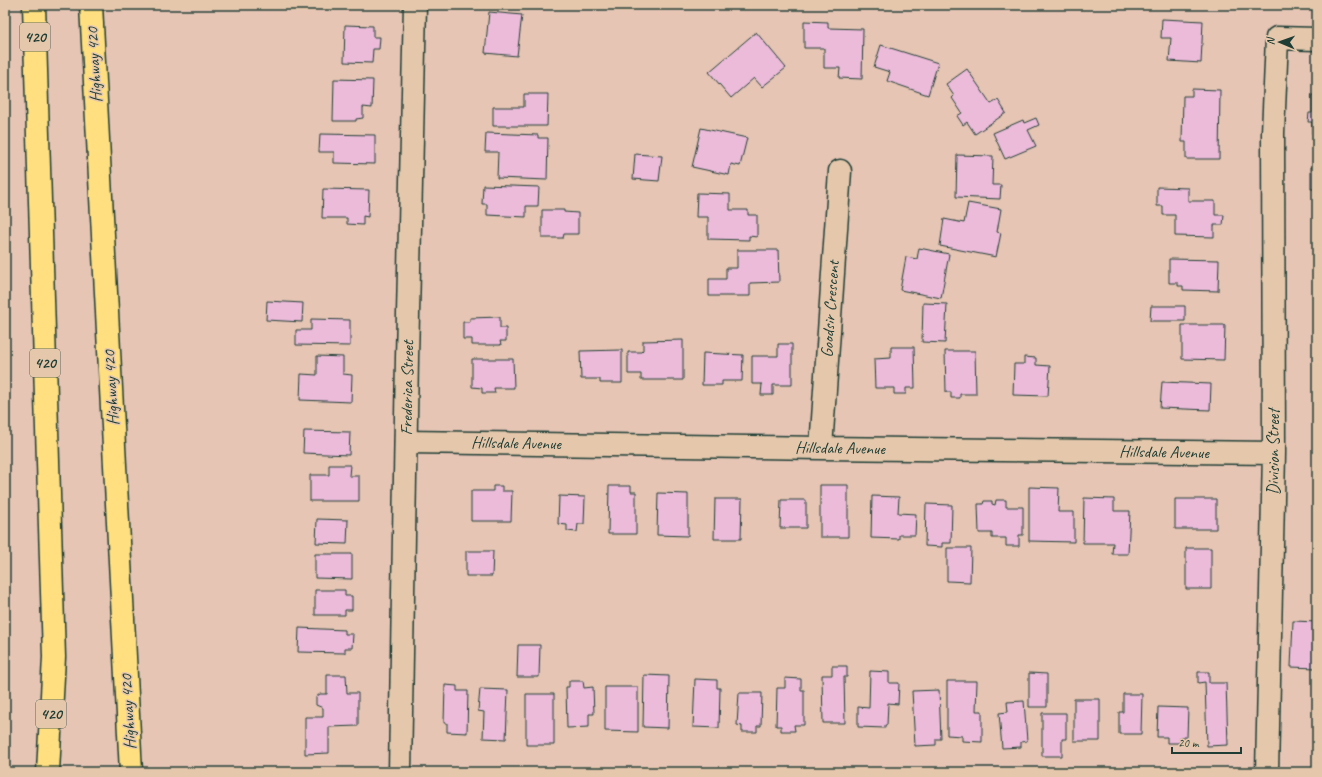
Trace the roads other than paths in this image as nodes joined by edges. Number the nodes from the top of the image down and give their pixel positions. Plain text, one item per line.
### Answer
1 (34, 5) edge
2 (91, 5) edge
3 (415, 5) edge
4 (1317, 38) edge
5 (840, 171) dead end
6 (406, 442) junction
7 (821, 448) junction
8 (1274, 453) junction
9 (118, 512) junction
10 (54, 657) junction
11 (48, 772) edge
12 (54, 772) edge
13 (117, 772) edge
14 (131, 772) edge
15 (400, 772) edge
16 (1267, 772) edge

1 - 10 highway, 420
2 - 9 highway, Highway 420
3 - 6 street, Frederica Street
4 - 8 street, Division Street
5 - 7 street, Goodsir Crescent
6 - 7 street, Hillsdale Avenue
6 - 15 street, Frederica Street
7 - 8 street, Hillsdale Avenue
8 - 16 street, Division Street
9 - 13 highway
9 - 14 highway, Highway 420
10 - 11 highway, 420
10 - 12 highway

